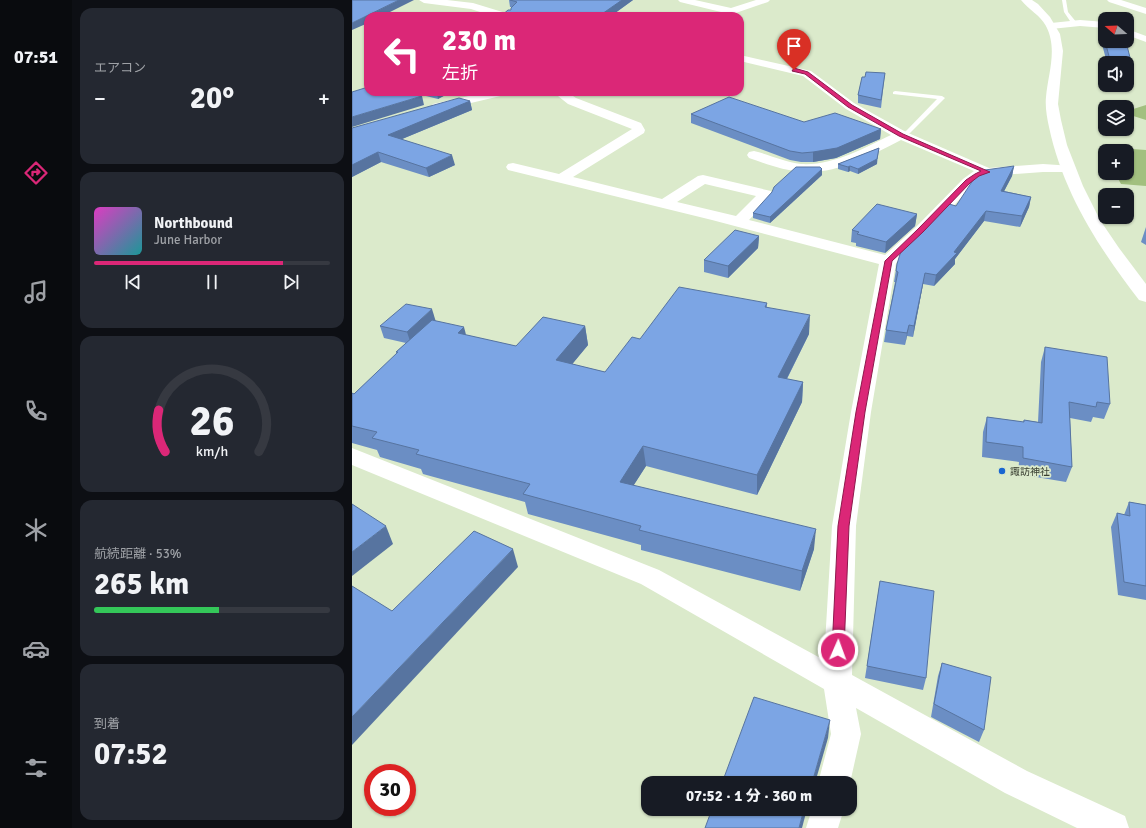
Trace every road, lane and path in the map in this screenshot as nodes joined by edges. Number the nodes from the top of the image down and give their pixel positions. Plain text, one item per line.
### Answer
1 (424, 0) edge
2 (683, 0) edge
3 (764, 0) edge
4 (1026, 0) edge
5 (1064, 0) edge
6 (1112, 0) edge
7 (500, 7) dead end
8 (486, 10) junction
9 (730, 11) joint
10 (1146, 11) edge
11 (490, 12) edge
12 (1074, 23) junction
13 (1098, 24) edge
14 (1051, 26) junction
15 (1134, 35) edge
16 (1146, 39) edge
17 (744, 59) edge
18 (895, 93) dead end
19 (487, 96) edge
20 (566, 96) edge
21 (428, 105) edge
22 (901, 135) junction
23 (754, 155) dead end
24 (513, 167) dead end
25 (1068, 169) junction
26 (987, 172) junction
27 (561, 179) junction
28 (664, 204) junction
29 (739, 222) junction
30 (888, 261) junction
31 (1146, 296) edge
32 (352, 456) edge
33 (837, 681) junction
34 (836, 776) edge
35 (826, 816) edge
36 (822, 828) edge
37 (1112, 828) edge

1 - 8 street
2 - 9 street
3 - 9 street
4 - 14 street
5 - 12 lane
6 - 10 street
7 - 8 street
8 - 11 street
12 - 13 street
12 - 14 street
14 - 25 street
15 - 16 street
17 - 22 street
18 - 22 lane
19 - 21 street
20 - 27 street
22 - 23 street
22 - 26 street
24 - 27 street
25 - 26 street
25 - 31 street
26 - 30 street
27 - 28 street
28 - 29 street
28 - 29 street
29 - 30 street
30 - 33 street
32 - 33 street
33 - 34 street
33 - 37 street
35 - 36 street

